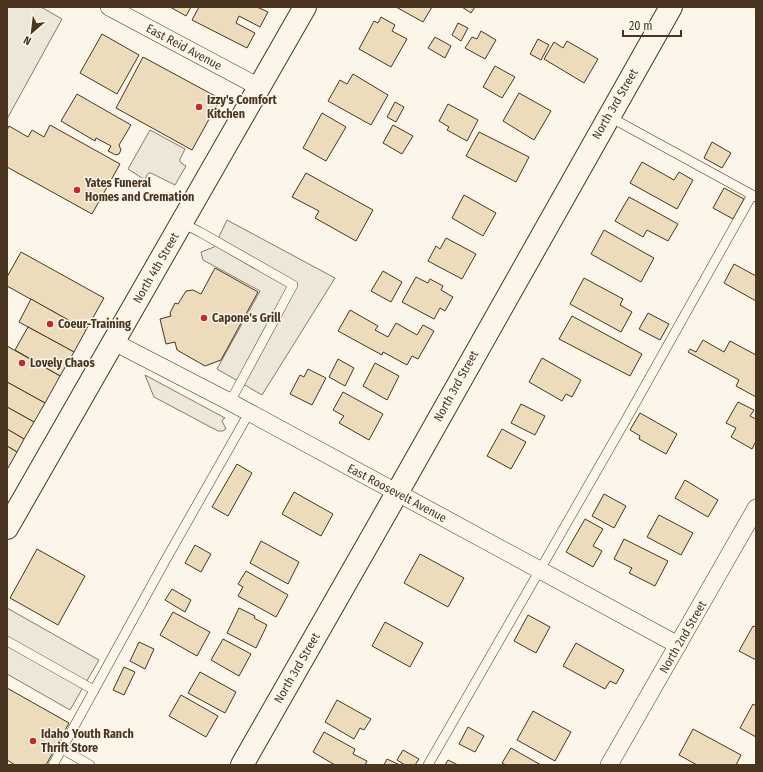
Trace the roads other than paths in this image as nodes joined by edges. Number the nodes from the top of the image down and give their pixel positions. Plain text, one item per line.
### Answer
1 (109, 7) edge
2 (305, 7) edge
3 (670, 7) edge
4 (259, 87) junction
5 (608, 116) junction
6 (754, 196) edge
7 (182, 223) junction
8 (114, 342) junction
9 (230, 402) junction
10 (249, 413) junction
11 (397, 493) junction
12 (756, 508) edge
13 (7, 528) edge
14 (540, 570) junction
15 (7, 641) edge
16 (678, 645) junction
17 (94, 690) junction
18 (62, 749) junction
19 (53, 765) edge
20 (90, 765) edge
21 (242, 765) edge
22 (428, 765) edge
23 (609, 765) edge

1 - 4 street, East Reid Avenue
2 - 4 main road, North 4th Street
3 - 5 main road, North 3rd Street
4 - 7 main road, North 4th Street
5 - 6 lane
5 - 11 main road, North 3rd Street
6 - 14 lane
7 - 8 main road, North 4th Street
7 - 9 lane
8 - 9 street, East Roosevelt Avenue
8 - 13 main road, North 4th Street
9 - 10 street, East Roosevelt Avenue
10 - 11 street, East Roosevelt Avenue
10 - 17 lane
11 - 14 street, East Roosevelt Avenue
11 - 21 main road, North 3rd Street
12 - 16 street, North 2nd Street
14 - 16 street, East Roosevelt Avenue
14 - 22 lane
15 - 17 lane
16 - 23 street, North 2nd Street
17 - 18 lane
18 - 19 lane
18 - 20 lane

